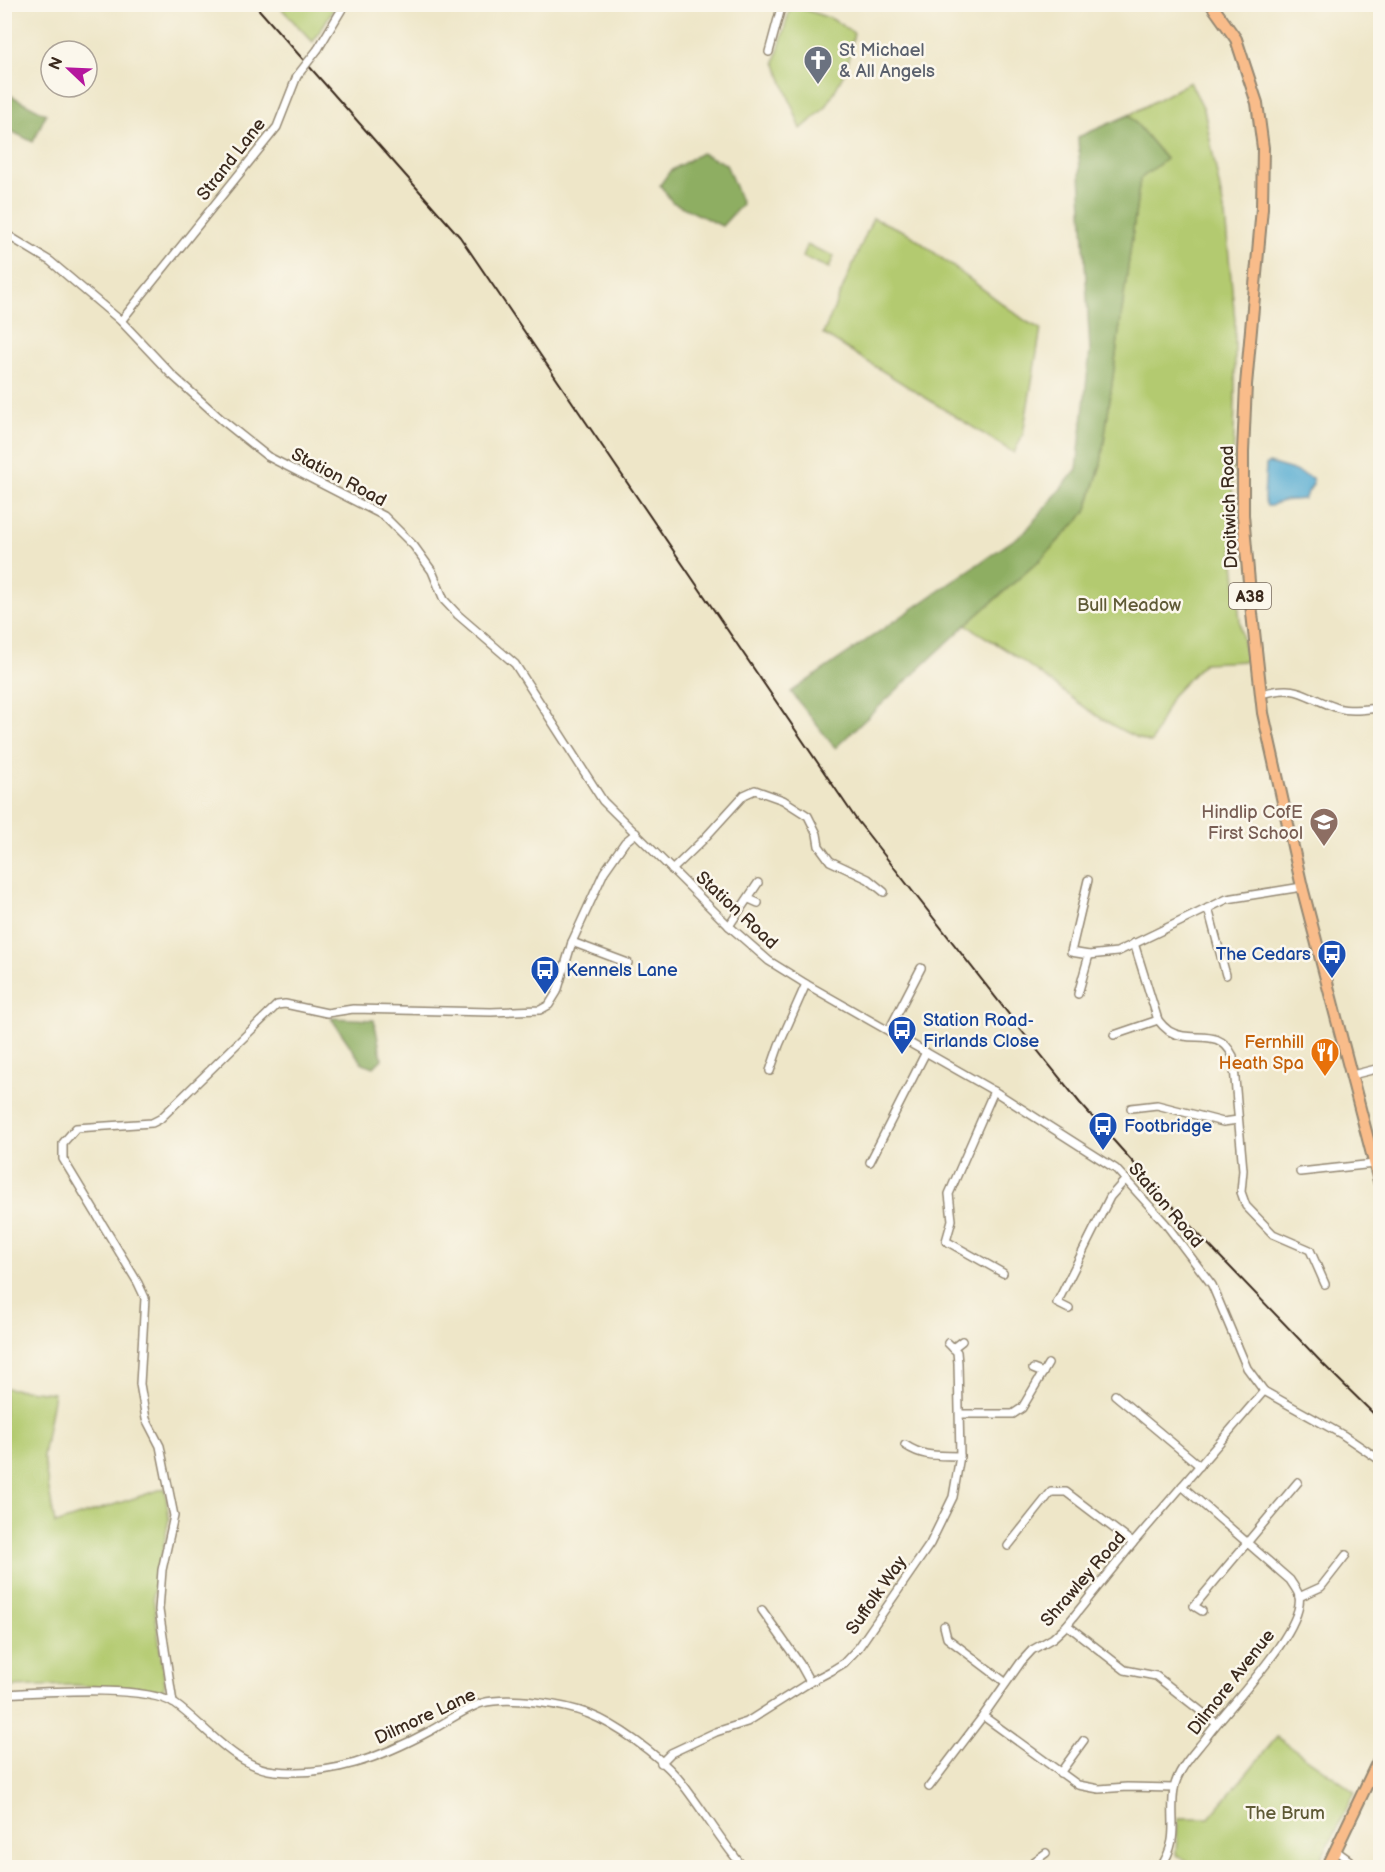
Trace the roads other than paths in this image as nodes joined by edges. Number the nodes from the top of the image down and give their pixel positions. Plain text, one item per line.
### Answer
1 (345, 4) edge
2 (782, 4) edge
3 (1211, 4) edge
4 (769, 52) dead end
5 (4, 233) edge
6 (121, 321) junction
7 (1261, 694) junction
8 (1380, 708) edge
9 (636, 833) junction
10 (672, 870) junction
11 (1088, 880) dead end
12 (759, 883) dead end
13 (1302, 887) junction
14 (884, 892) dead end
15 (749, 898) junction
16 (758, 903) dead end
17 (1208, 908) junction
18 (729, 926) junction
19 (572, 942) junction
20 (1134, 943) junction
21 (1089, 955) junction
22 (628, 963) dead end
23 (921, 968) dead end
24 (1226, 975) dead end
25 (806, 984) junction
26 (1078, 994) dead end
27 (1158, 1020) junction
28 (889, 1030) junction
29 (1114, 1035) dead end
30 (926, 1052) junction
31 (1380, 1068) edge
32 (770, 1071) dead end
33 (1352, 1075) junction
34 (994, 1091) junction
35 (1131, 1108) dead end
36 (1238, 1120) junction
37 (870, 1162) dead end
38 (1374, 1164) junction
39 (1300, 1172) dead end
40 (1126, 1179) junction
41 (1380, 1185) edge
42 (1004, 1273) dead end
43 (1325, 1284) dead end
44 (1069, 1309) dead end
45 (962, 1341) dead end
46 (1048, 1364) dead end
47 (1033, 1369) dead end
48 (1043, 1373) junction
49 (1264, 1391) junction
50 (1114, 1395) dead end
51 (960, 1414) junction
52 (905, 1445) dead end
53 (960, 1456) junction
54 (1380, 1460) edge
55 (1200, 1466) junction
56 (1298, 1482) dead end
57 (1182, 1486) junction
58 (1246, 1542) junction
59 (1133, 1543) junction
60 (1008, 1546) dead end
61 (1346, 1555) dead end
62 (1299, 1597) junction
63 (762, 1610) dead end
64 (1202, 1611) dead end
65 (1067, 1624) junction
66 (944, 1626) dead end
67 (810, 1682) junction
68 (1005, 1682) junction
69 (4, 1694) edge
70 (173, 1703) junction
71 (983, 1716) junction
72 (1216, 1723) junction
73 (1084, 1740) dead end
74 (1380, 1757) edge
75 (662, 1763) junction
76 (1060, 1773) junction
77 (929, 1787) dead end
78 (1174, 1788) junction
79 (1335, 1850) junction
80 (1046, 1853) dead end
81 (744, 1868) edge
82 (1025, 1868) edge
83 (1160, 1868) edge
84 (1327, 1868) edge
85 (1360, 1868) edge

1 - 6 street, Strand Lane, bridge
2 - 4 street
3 - 7 main road, Droitwich Road / A38
5 - 6 street, Station Road
6 - 9 street, Station Road
7 - 8 street
7 - 13 main road, Droitwich Road / A38
9 - 10 street, Station Road
9 - 19 street
10 - 14 street
10 - 18 street, Station Road
11 - 21 street
12 - 15 street
13 - 17 street
13 - 33 main road, Droitwich Road / A38
15 - 16 street
15 - 18 street
17 - 20 street
17 - 24 street
18 - 25 street, Station Road
19 - 22 street
19 - 70 street
20 - 21 street
20 - 27 street
21 - 26 street
23 - 28 street
25 - 28 street, Station Road
25 - 32 street
27 - 29 street
27 - 36 street
28 - 30 street, Station Road
30 - 34 street, Station Road
30 - 37 street
31 - 33 street
33 - 38 main road, Droitwich Road / A38
34 - 40 street, Station Road
34 - 42 street
35 - 36 street
36 - 43 street
38 - 39 street
38 - 41 main road, Droitwich Road / A38
40 - 44 street
40 - 49 street, Station Road
45 - 51 street, Suffolk Way
46 - 48 street
47 - 48 street
48 - 51 street
49 - 54 street, Station Road
49 - 55 street, Shrawley Road
50 - 55 street
51 - 53 street, Suffolk Way
52 - 53 street
53 - 67 street, Suffolk Way
55 - 57 street, Shrawley Road
56 - 58 street
57 - 58 street
57 - 59 street, Shrawley Road
58 - 62 street
58 - 64 street
59 - 60 street
59 - 65 street, Shrawley Road
61 - 62 street
62 - 72 street, Dilmore Avenue
63 - 67 street
65 - 68 street, Shrawley Road
65 - 72 street
66 - 68 street
67 - 75 street, Suffolk Way
68 - 71 street, Shrawley Road
69 - 70 street, Dilmore Lane
70 - 75 street, Dilmore Lane
71 - 76 street
71 - 77 street, Shrawley Road
72 - 78 street, Dilmore Avenue
73 - 76 street
74 - 79 main road
75 - 81 street, Dilmore Lane
76 - 78 street
78 - 83 street, Dilmore Avenue
79 - 84 main road
79 - 85 street
80 - 82 street

